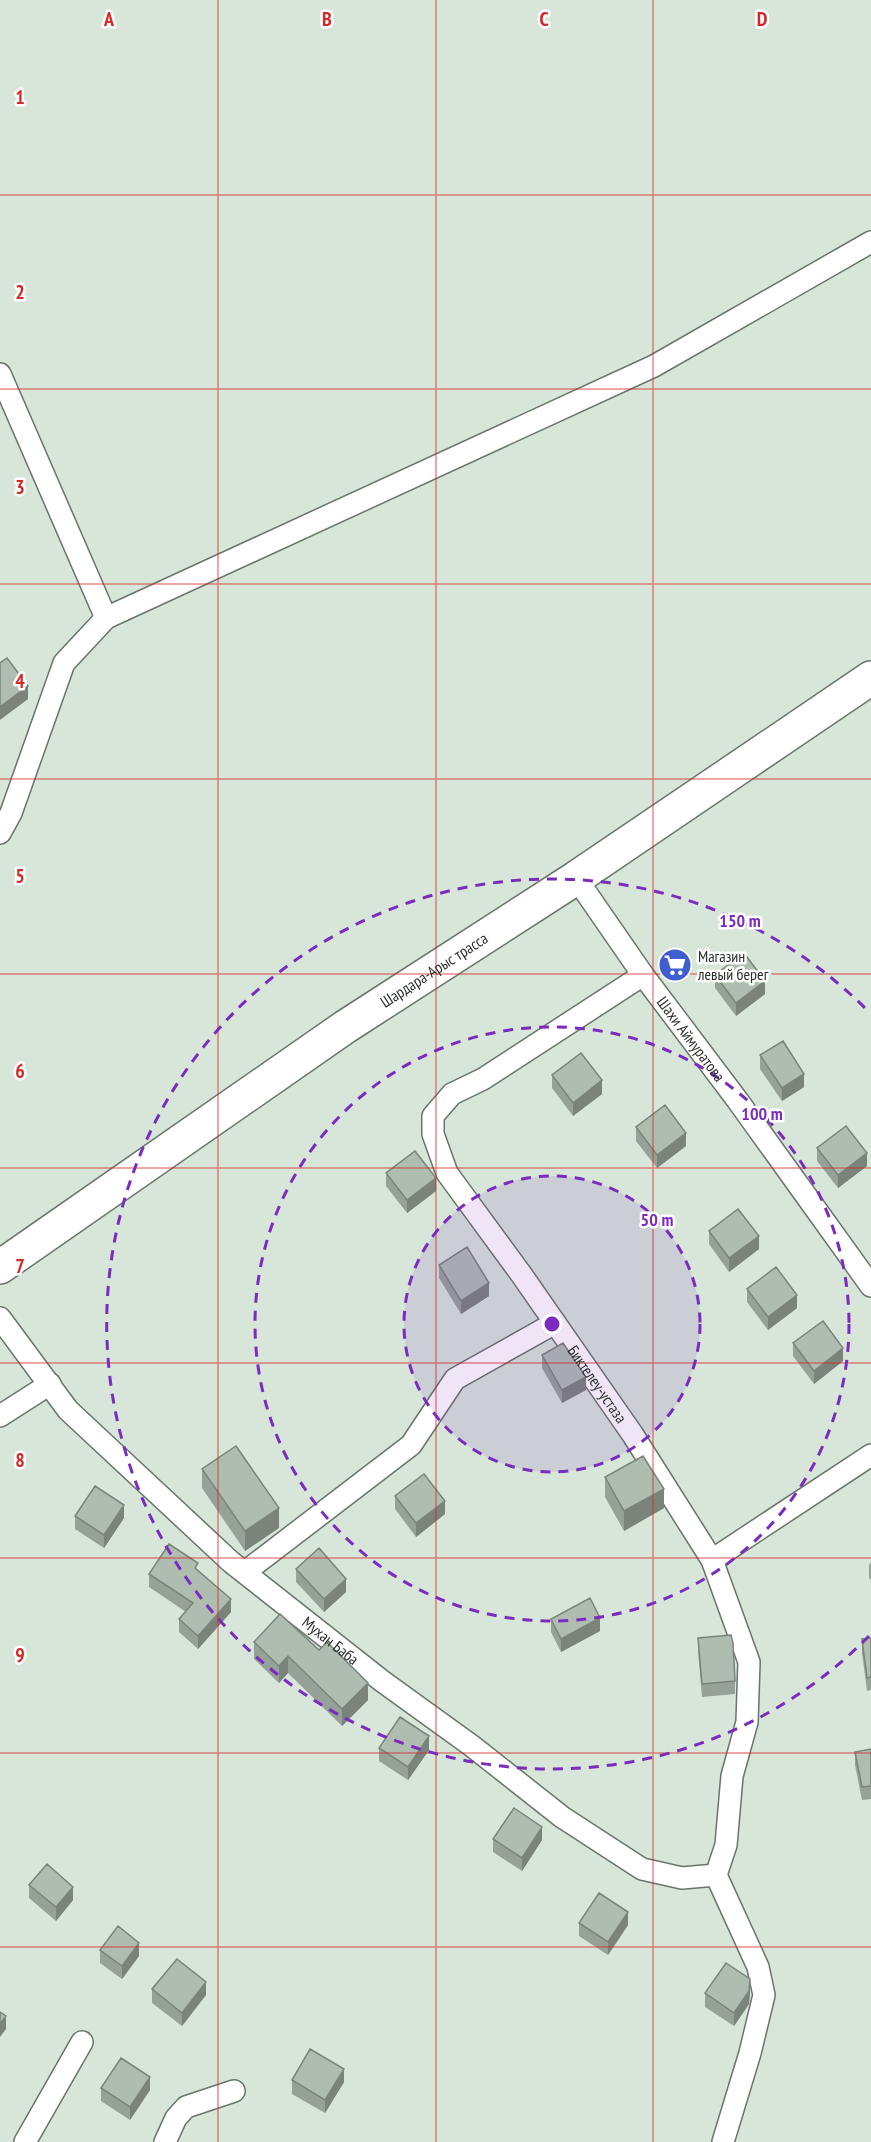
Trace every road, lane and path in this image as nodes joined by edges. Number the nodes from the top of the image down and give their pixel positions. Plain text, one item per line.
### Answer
1 (871, 242) edge
2 (0, 374) edge
3 (106, 618) junction
4 (871, 678) edge
5 (0, 833) edge
6 (576, 878) junction
7 (643, 975) junction
8 (0, 1267) edge
9 (871, 1286) edge
10 (0, 1318) edge
11 (555, 1323) junction
12 (50, 1384) junction
13 (0, 1416) edge
14 (871, 1455) edge
15 (712, 1560) junction
16 (245, 1572) junction
17 (716, 1875) junction
18 (82, 2042) dead end
19 (234, 2091) dead end
20 (25, 2142) edge
21 (165, 2142) edge
22 (723, 2142) edge

1 - 3 street
2 - 3 street
3 - 5 street
4 - 6 main road, Шардара-Арыс трасса
6 - 7 street, Шахи Аймуратова
6 - 8 main road, Шардара-Арыс трасса
7 - 9 street, Шахи Аймуратова
7 - 11 street, Биктелеу-устаза
10 - 12 street, Мухан Баба
11 - 15 street, Биктелеу-устаза
11 - 16 street
12 - 13 street
12 - 16 street, Мухан Баба
14 - 15 street
15 - 17 street, Биктелеу-устаза
16 - 17 street, Мухан Баба
17 - 22 street
18 - 20 street
19 - 21 street

